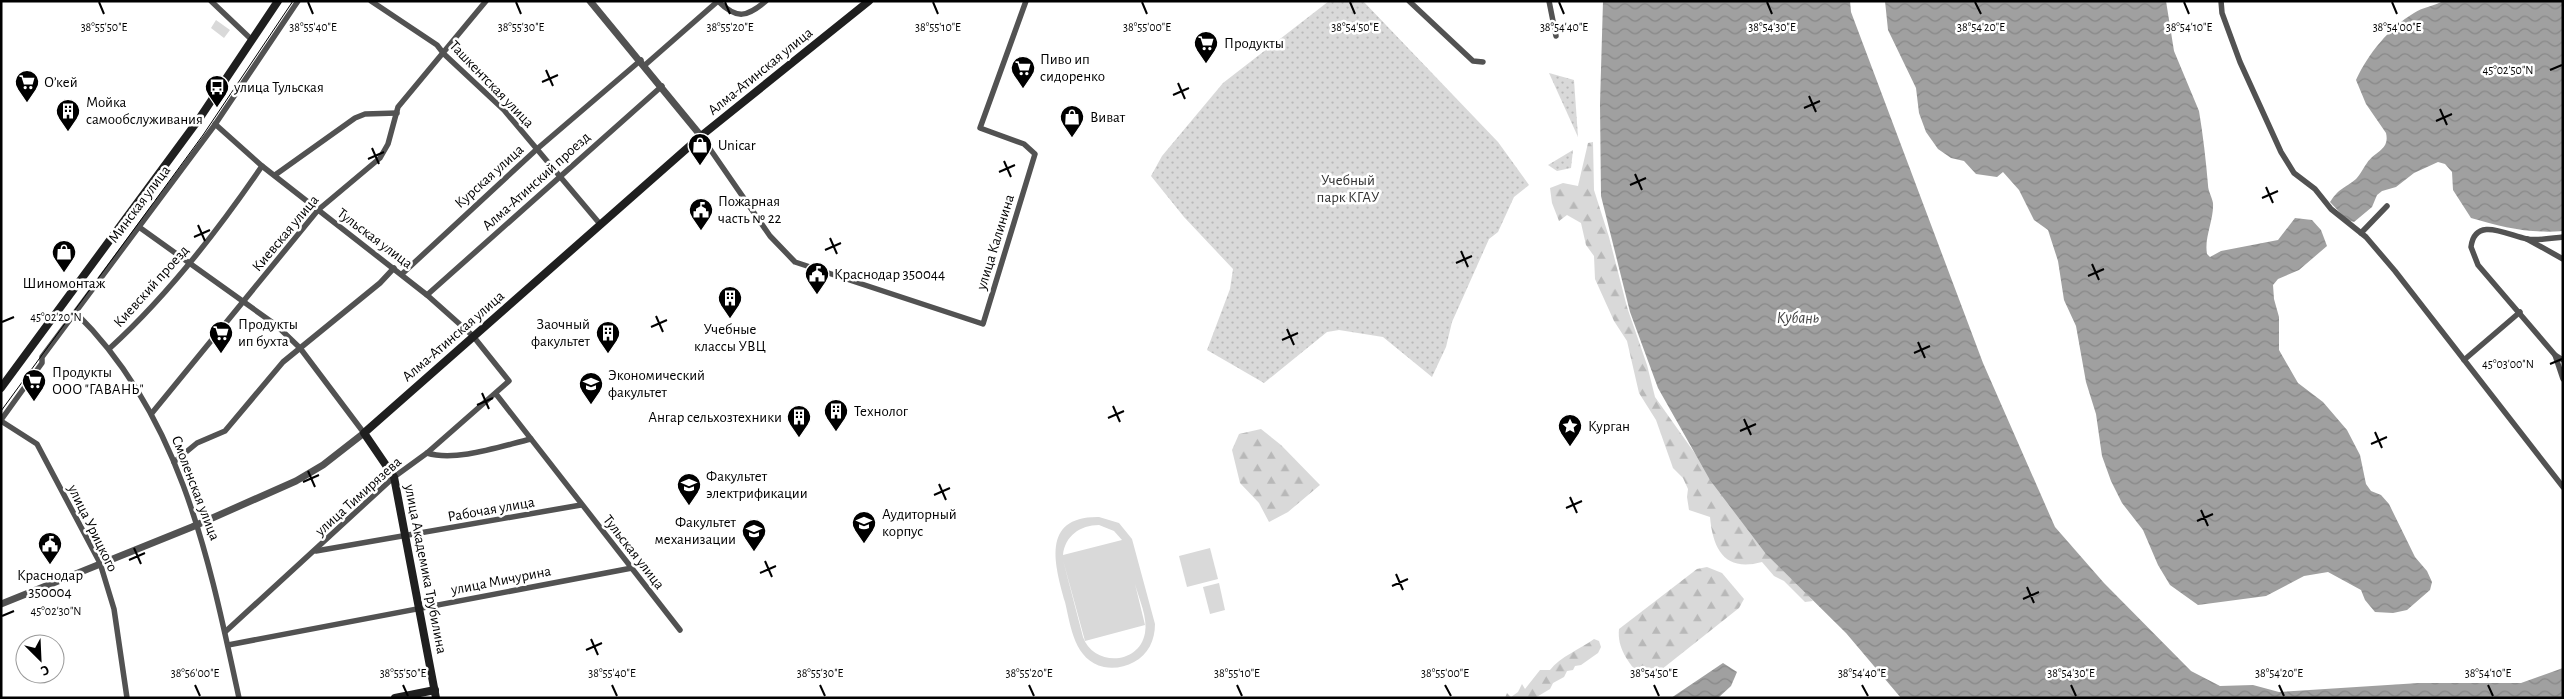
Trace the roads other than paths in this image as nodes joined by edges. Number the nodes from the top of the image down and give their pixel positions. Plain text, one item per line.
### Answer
1 (211, 1) edge
2 (278, 1) edge
3 (298, 1) edge
4 (371, 1) edge
5 (486, 1) edge
6 (590, 1) edge
7 (718, 1) edge
8 (766, 1) edge
9 (869, 1) edge
10 (1026, 1) edge
11 (1409, 1) edge
12 (1549, 1) edge
13 (2222, 1) edge
14 (1556, 36) dead end
15 (252, 40) junction
16 (444, 54) junction
17 (1483, 62) dead end
18 (643, 63) junction
19 (662, 86) junction
20 (396, 113) junction
21 (216, 124) junction
22 (701, 136) junction
23 (537, 149) junction
24 (262, 166) junction
25 (275, 175) junction
26 (560, 177) junction
27 (2387, 206) dead end
28 (318, 210) junction
29 (600, 224) junction
30 (139, 227) junction
31 (2360, 233) junction
32 (2563, 237) edge
33 (2528, 239) junction
34 (2563, 259) edge
35 (190, 261) junction
36 (394, 268) junction
37 (402, 274) junction
38 (427, 295) junction
39 (243, 302) junction
40 (2520, 312) junction
41 (76, 313) junction
42 (473, 336) junction
43 (110, 348) junction
44 (300, 348) junction
45 (2555, 355) junction
46 (2464, 360) junction
47 (2563, 360) edge
48 (2563, 379) edge
49 (510, 382) joint
50 (1, 388) edge
51 (496, 394) junction
52 (152, 412) junction
53 (1, 421) edge
54 (364, 433) junction
55 (531, 439) junction
56 (427, 453) junction
57 (174, 462) junction
58 (394, 477) junction
59 (2563, 487) edge
60 (581, 505) junction
61 (198, 525) junction
62 (407, 536) junction
63 (316, 551) junction
64 (100, 563) junction
65 (632, 568) junction
66 (1, 604) edge
67 (420, 608) junction
68 (680, 630) dead end
69 (225, 632) junction
70 (228, 645) junction
71 (435, 694) edge
72 (127, 698) edge
73 (240, 698) edge
74 (395, 698) edge

1 - 15 street
2 - 15 main road, Минская улица
3 - 21 street, Минская улица
4 - 16 street, Ташкентская улица
5 - 16 street, Киевская улица
6 - 18 street
7 - 8 street
7 - 18 street, Курская улица
9 - 22 main road, Алма-Атинская улица
10 - 22 street, улица Калинина
11 - 17 street
12 - 14 street
13 - 31 street
15 - 50 main road, Минская улица
16 - 20 street, Киевская улица
16 - 23 street, Ташкентская улица
18 - 19 street
18 - 23 street, Курская улица
19 - 22 street
19 - 26 street, Алма-Атинский проезд
20 - 25 street
20 - 28 street, Киевская улица
21 - 24 street, Тульская улица
21 - 30 street, Минская улица
22 - 29 main road, Алма-Атинская улица
23 - 26 street, Ташкентская улица
23 - 37 street, Курская улица
24 - 25 street, Тульская улица
24 - 35 street, Киевский проезд
25 - 28 street, Тульская улица
26 - 29 street, Ташкентская улица
26 - 38 street, Алма-Атинский проезд
27 - 31 street
28 - 36 street, Тульская улица
28 - 39 street, Киевская улица
29 - 42 main road, Алма-Атинская улица
30 - 35 street, улица Академика Трубилина
30 - 41 street, Минская улица
31 - 46 street
32 - 33 street
33 - 34 street
33 - 40 street
35 - 39 street, улица Академика Трубилина
35 - 43 street, Киевский проезд
36 - 37 street, Тульская улица
36 - 44 street
37 - 38 street, Тульская улица
38 - 42 street, Тульская улица
39 - 44 street, улица Академика Трубилина
39 - 52 street, Киевская улица
40 - 45 street
40 - 46 street
41 - 43 street, Смоленская улица
41 - 53 street, Минская улица
42 - 49 street, Тульская улица
42 - 54 main road, Алма-Атинская улица
43 - 52 street, Смоленская улица
44 - 54 street, улица Академика Трубилина
44 - 57 street
45 - 47 street
45 - 48 street
46 - 59 street
49 - 51 street, улица Тимирязева
51 - 55 street, Тульская улица
51 - 56 street, улица Тимирязева
52 - 57 street, Смоленская улица
53 - 64 street, улица Урицкого
54 - 58 main road, улица Академика Трубилина
54 - 61 street, Алма-Атинская улица
55 - 56 street
55 - 60 street, Тульская улица
56 - 58 street, улица Тимирязева
57 - 61 street, Смоленская улица
58 - 62 main road, улица Академика Трубилина
58 - 63 street, улица Тимирязева
60 - 62 street, Рабочая улица
60 - 65 street, Тульская улица
61 - 64 street, Алма-Атинская улица
61 - 69 street, Смоленская улица
62 - 63 street, Рабочая улица
62 - 67 main road, улица Академика Трубилина
63 - 69 street, улица Тимирязева
64 - 66 street, Алма-Атинская улица
64 - 72 street, улица Урицкого
65 - 67 street, улица Мичурина
65 - 68 street, Тульская улица
67 - 70 street, улица Мичурина
67 - 71 main road, улица Академика Трубилина
69 - 70 street, Смоленская улица
70 - 73 street, Смоленская улица
71 - 74 main road

